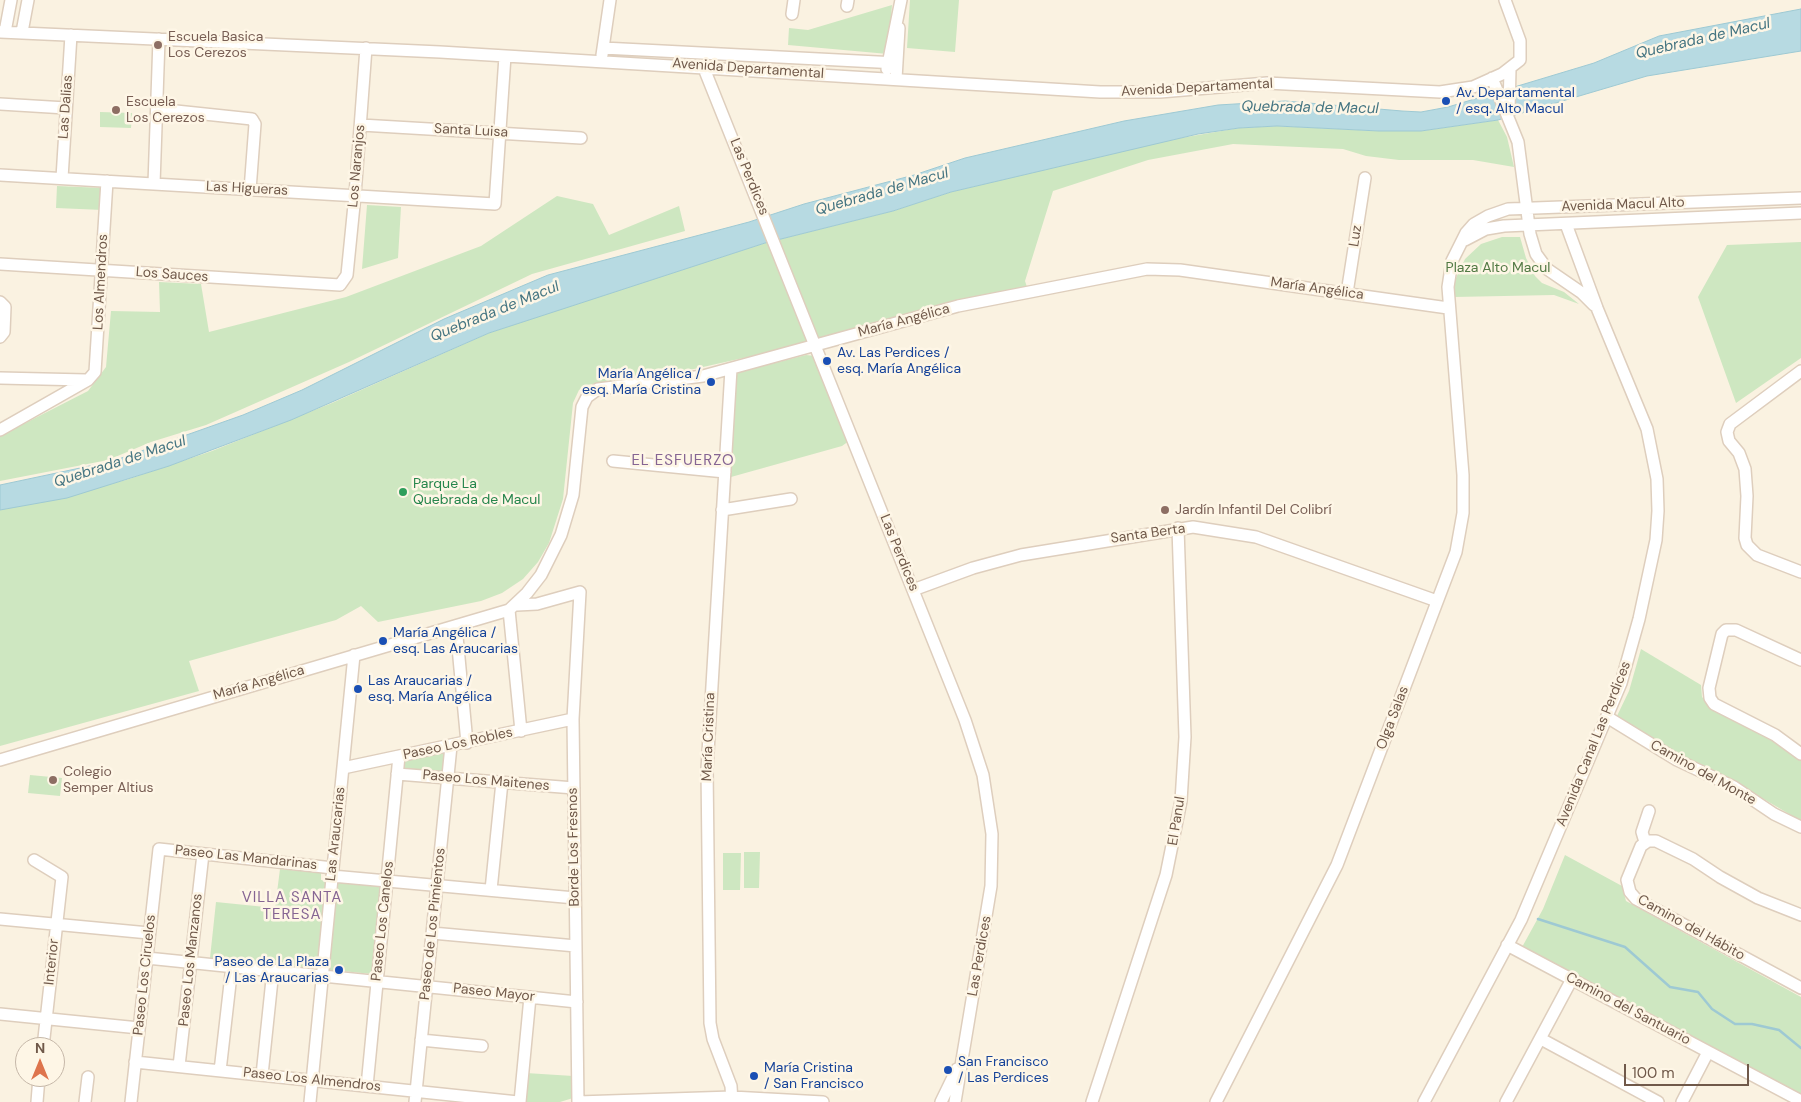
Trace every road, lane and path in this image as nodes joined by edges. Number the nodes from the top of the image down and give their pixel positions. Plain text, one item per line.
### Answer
1 (11, 0) edge
2 (28, 0) edge
3 (610, 0) edge
4 (794, 0) edge
5 (901, 0) edge
6 (1504, 0) edge
7 (4, 12) edge
8 (792, 14) dead end
9 (2, 32) edge
10 (22, 32) junction
11 (71, 35) junction
12 (159, 38) junction
13 (366, 48) junction
14 (603, 48) junction
15 (505, 56) junction
16 (601, 61) junction
17 (892, 62) junction
18 (703, 66) junction
19 (1510, 69) junction
20 (1492, 78) junction
21 (891, 79) junction
22 (1503, 89) junction
23 (0, 104) edge
24 (66, 108) junction
25 (157, 109) junction
26 (361, 125) junction
27 (500, 132) junction
28 (581, 138) dead end
29 (0, 175) edge
30 (62, 178) junction
31 (1365, 178) dead end
32 (107, 181) junction
33 (154, 184) junction
34 (250, 190) junction
35 (355, 195) junction
36 (1801, 198) edge
37 (1527, 208) junction
38 (1801, 213) edge
39 (1566, 224) junction
40 (1529, 226) junction
41 (1460, 245) junction
42 (0, 264) edge
43 (102, 270) junction
44 (343, 283) joint
45 (1347, 294) junction
46 (0, 302) edge
47 (1448, 308) junction
48 (1597, 308) junction
49 (0, 337) edge
50 (815, 345) junction
51 (731, 368) junction
52 (1801, 371) edge
53 (0, 378) edge
54 (88, 380) junction
55 (0, 430) edge
56 (613, 461) dead end
57 (724, 472) junction
58 (791, 499) dead end
59 (722, 510) junction
60 (1178, 528) junction
61 (1801, 572) edge
62 (913, 590) junction
63 (580, 592) joint
64 (1437, 601) junction
65 (513, 607) junction
66 (456, 626) junction
67 (354, 655) junction
68 (1801, 660) edge
69 (1607, 716) junction
70 (573, 720) junction
71 (521, 731) junction
72 (467, 743) junction
73 (451, 746) junction
74 (1801, 754) edge
75 (399, 756) junction
76 (0, 760) edge
77 (343, 768) junction
78 (398, 774) junction
79 (448, 778) junction
80 (502, 782) junction
81 (574, 788) junction
82 (1649, 811) dead end
83 (1801, 827) edge
84 (1645, 842) junction
85 (159, 849) joint
86 (202, 854) junction
87 (34, 860) dead end
88 (333, 872) junction
89 (387, 881) junction
90 (437, 885) junction
91 (491, 890) junction
92 (575, 898) junction
93 (1801, 915) edge
94 (0, 919) edge
95 (57, 924) junction
96 (149, 933) junction
97 (432, 933) junction
98 (1507, 945) junction
99 (576, 946) junction
100 (147, 958) junction
101 (190, 962) junction
102 (232, 966) junction
103 (273, 970) junction
104 (323, 975) junction
105 (1572, 979) junction
106 (377, 981) junction
107 (427, 986) junction
108 (1801, 988) edge
109 (530, 997) junction
110 (576, 1002) junction
111 (0, 1014) edge
112 (46, 1019) junction
113 (139, 1028) junction
114 (44, 1037) edge
115 (1541, 1039) junction
116 (421, 1040) junction
117 (482, 1046) dead end
118 (1708, 1052) junction
119 (962, 1059) junction
120 (136, 1062) junction
121 (178, 1066) junction
122 (220, 1071) junction
123 (262, 1075) junction
124 (88, 1077) dead end
125 (312, 1080) junction
126 (367, 1086) junction
127 (38, 1087) edge
128 (416, 1097) edge
129 (732, 1100) edge
130 (1511, 1100) edge
131 (36, 1102) edge
132 (85, 1102) edge
133 (131, 1102) edge
134 (310, 1102) edge
135 (519, 1102) edge
136 (578, 1102) edge
137 (823, 1102) edge
138 (942, 1102) edge
139 (955, 1102) edge
140 (1092, 1102) edge
141 (1216, 1102) edge
142 (1424, 1102) edge
143 (1658, 1102) edge
144 (1682, 1102) edge
145 (1801, 1102) edge

1 - 7 street
2 - 10 street
3 - 14 street
4 - 8 street
5 - 17 street
6 - 19 street
7 - 9 street
9 - 10 street, Avenida Departamental
10 - 11 street, Avenida Departamental
11 - 12 street, Avenida Departamental
11 - 24 street, Las Dalias
12 - 13 street, Avenida Departamental
12 - 25 street
13 - 15 street, Avenida Departamental
13 - 26 street, Los Naranjos
14 - 16 street
14 - 17 street, Avenida Departamental
15 - 16 street, Avenida Departamental
15 - 27 street
16 - 18 street, Avenida Departamental
17 - 21 street
18 - 21 street, Avenida Departamental
18 - 50 street, Las Perdices
19 - 20 street, Avenida Departamental
19 - 22 street
20 - 21 street, Avenida Departamental
20 - 22 street, Avenida Canal Las Perdices
22 - 37 street, Avenida Canal Las Perdices
23 - 24 street
24 - 30 street, Las Dalias
25 - 33 street
25 - 34 street
26 - 27 street, Santa Luisa
26 - 35 street, Los Naranjos
27 - 28 street, Santa Luisa
27 - 35 street, Las Higueras
29 - 30 street, Las Higueras
30 - 32 street, Las Higueras
31 - 45 street, Luz
32 - 33 street, Las Higueras
32 - 43 street, Los Almendros
33 - 34 street, Las Higueras
34 - 35 street, Las Higueras
35 - 44 street, Los Naranjos
36 - 37 street, Avenida Macul Alto
37 - 40 street, Avenida Canal Las Perdices
37 - 41 street, Avenida Macul Alto
38 - 39 street, Avenida Macul Alto
39 - 40 street, Avenida Macul Alto
39 - 48 street, Avenida Canal Las Perdices
40 - 41 street, Avenida Macul Alto
40 - 48 street, Avenida Canal Las Perdices
41 - 47 street, Avenida Macul Alto
42 - 43 street, Los Sauces
43 - 44 street, Los Sauces
43 - 54 street, Los Almendros
45 - 47 street, María Angélica
45 - 50 street, María Angélica
46 - 49 street
47 - 64 street, Olga Salas
48 - 69 street, Avenida Canal Las Perdices
50 - 51 street, María Angélica
50 - 62 street, Las Perdices
51 - 57 street, María Cristina
51 - 65 street, María Angélica
52 - 61 street
53 - 54 street
54 - 55 street
56 - 57 street
57 - 59 street, María Cristina
58 - 59 street
59 - 129 street, María Cristina
60 - 62 street, Santa Berta
60 - 64 street, Santa Berta
60 - 140 street, El Panul
62 - 119 street, Las Perdices
63 - 65 street, María Angélica
63 - 70 street, Borde Los Fresnos
64 - 141 street, Olga Salas
65 - 66 street, María Angélica
65 - 71 street
66 - 67 street, María Angélica
66 - 72 street
67 - 76 street, María Angélica
67 - 77 street, Las Araucarias
68 - 74 street
69 - 83 street, Camino del Monte
69 - 98 street, Avenida Canal Las Perdices
70 - 71 street, Paseo Los Robles
70 - 81 street, Borde Los Fresnos
71 - 72 street, Paseo Los Robles
72 - 73 street, Paseo Los Robles
73 - 75 street, Paseo Los Robles
73 - 79 street, Paseo de Los Pimientos
75 - 77 street, Paseo Los Robles
75 - 78 street, Paseo Los Canelos
77 - 88 street, Las Araucarias
78 - 79 street, Paseo Los Maitenes
78 - 89 street, Paseo Los Canelos
79 - 80 street, Paseo Los Maitenes
79 - 90 street, Paseo de Los Pimientos
80 - 81 street, Paseo Los Maitenes
80 - 91 street
81 - 92 street, Borde Los Fresnos
82 - 84 street, Camino del Hábito
84 - 93 street
84 - 108 street, Camino del Hábito
85 - 86 street, Paseo Las Mandarinas
85 - 96 street, Paseo Los Ciruelos
86 - 88 street, Paseo Las Mandarinas
86 - 101 street, Paseo Los Manzanos
87 - 95 street, Interior
88 - 89 street, Paseo Las Mandarinas
88 - 104 street, Las Araucarias
89 - 90 street, Paseo Las Mandarinas
89 - 106 street, Paseo Los Canelos
90 - 91 street, Paseo Las Mandarinas
90 - 97 street, Paseo de Los Pimientos
91 - 92 street, Paseo Las Mandarinas
92 - 99 street, Borde Los Fresnos
94 - 95 street
95 - 96 street
95 - 112 street, Interior
96 - 100 street, Paseo Los Ciruelos
97 - 99 street
97 - 107 street, Paseo de Los Pimientos
98 - 105 street, Camino del Santuario
98 - 142 street, Avenida Canal Las Perdices
99 - 110 street, Borde Los Fresnos
100 - 101 street, Paseo Mayor
100 - 113 street, Paseo Los Ciruelos
101 - 102 street, Paseo Mayor
101 - 121 street, Paseo Los Manzanos
102 - 103 street, Paseo Mayor
102 - 122 street
103 - 104 street, Paseo Mayor
103 - 123 street
104 - 106 street, Paseo Mayor
104 - 125 street, Las Araucarias
105 - 115 street
105 - 118 street, Camino del Santuario
106 - 107 street, Paseo Mayor
106 - 126 street, Paseo Los Canelos
107 - 109 street, Paseo Mayor
107 - 116 street, Paseo de Los Pimientos
109 - 110 street, Paseo Mayor
109 - 135 street
110 - 136 street, Borde Los Fresnos
111 - 112 street
112 - 113 street
112 - 114 street, Interior
113 - 120 street, Paseo Los Ciruelos
115 - 130 street
115 - 143 street
116 - 117 street
116 - 128 street, Paseo de Los Pimientos
118 - 144 street
118 - 145 street, Camino del Santuario
119 - 138 street, Las Perdices
119 - 139 street, Las Perdices
120 - 121 street, Paseo Los Almendros
120 - 133 street, Paseo Los Ciruelos
121 - 122 street, Paseo Los Almendros
122 - 123 street, Paseo Los Almendros
123 - 125 street, Paseo Los Almendros
124 - 132 street
125 - 126 street, Paseo Los Almendros
125 - 134 street, Las Araucarias
126 - 128 street, Paseo Los Almendros
127 - 131 street
128 - 135 street, Paseo Los Almendros
129 - 136 street
129 - 137 street

